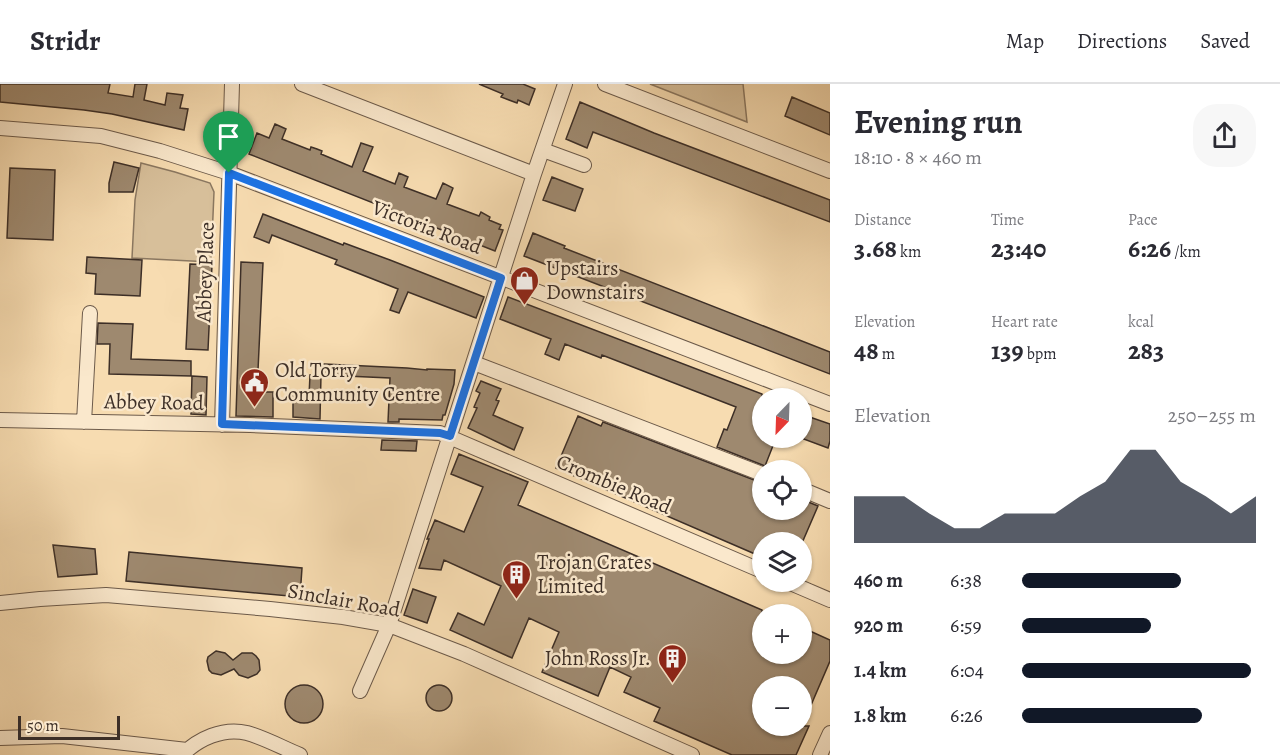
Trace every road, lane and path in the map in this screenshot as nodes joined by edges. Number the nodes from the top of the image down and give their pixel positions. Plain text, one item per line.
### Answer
1 (232, 84) edge
2 (302, 84) edge
3 (566, 84) edge
4 (608, 85) edge
5 (0, 128) edge
6 (543, 150) junction
7 (584, 165) dead end
8 (830, 171) edge
9 (229, 173) junction
10 (534, 174) junction
11 (501, 278) junction
12 (90, 313) dead end
13 (474, 363) junction
14 (830, 404) edge
15 (0, 420) edge
16 (84, 422) junction
17 (222, 424) junction
18 (450, 436) junction
19 (752, 470) edge
20 (812, 494) edge
21 (830, 501) edge
22 (752, 567) edge
23 (811, 592) edge
24 (830, 600) edge
25 (0, 603) edge
26 (389, 625) junction
27 (360, 691) dead end
28 (830, 733) edge
29 (0, 738) edge
30 (184, 752) edge
31 (300, 755) edge
32 (692, 755) edge
33 (820, 755) edge

1 - 9 street, Abbey Place
2 - 10 street
3 - 6 street
4 - 8 street
5 - 9 street, Victoria Road
6 - 7 street
6 - 10 street
9 - 11 street, Victoria Road
9 - 17 street, Abbey Place
10 - 11 street
11 - 13 street
11 - 14 street, Victoria Road
12 - 16 street
13 - 18 street
13 - 19 street
15 - 16 street, Abbey Road
16 - 17 street, Abbey Road
17 - 18 street, Abbey Road
18 - 22 street, Crombie Road
18 - 26 street
20 - 21 street
23 - 24 street
25 - 26 street, Sinclair Road
26 - 27 street
26 - 32 street, Sinclair Road
28 - 33 street
29 - 30 street
30 - 31 street

